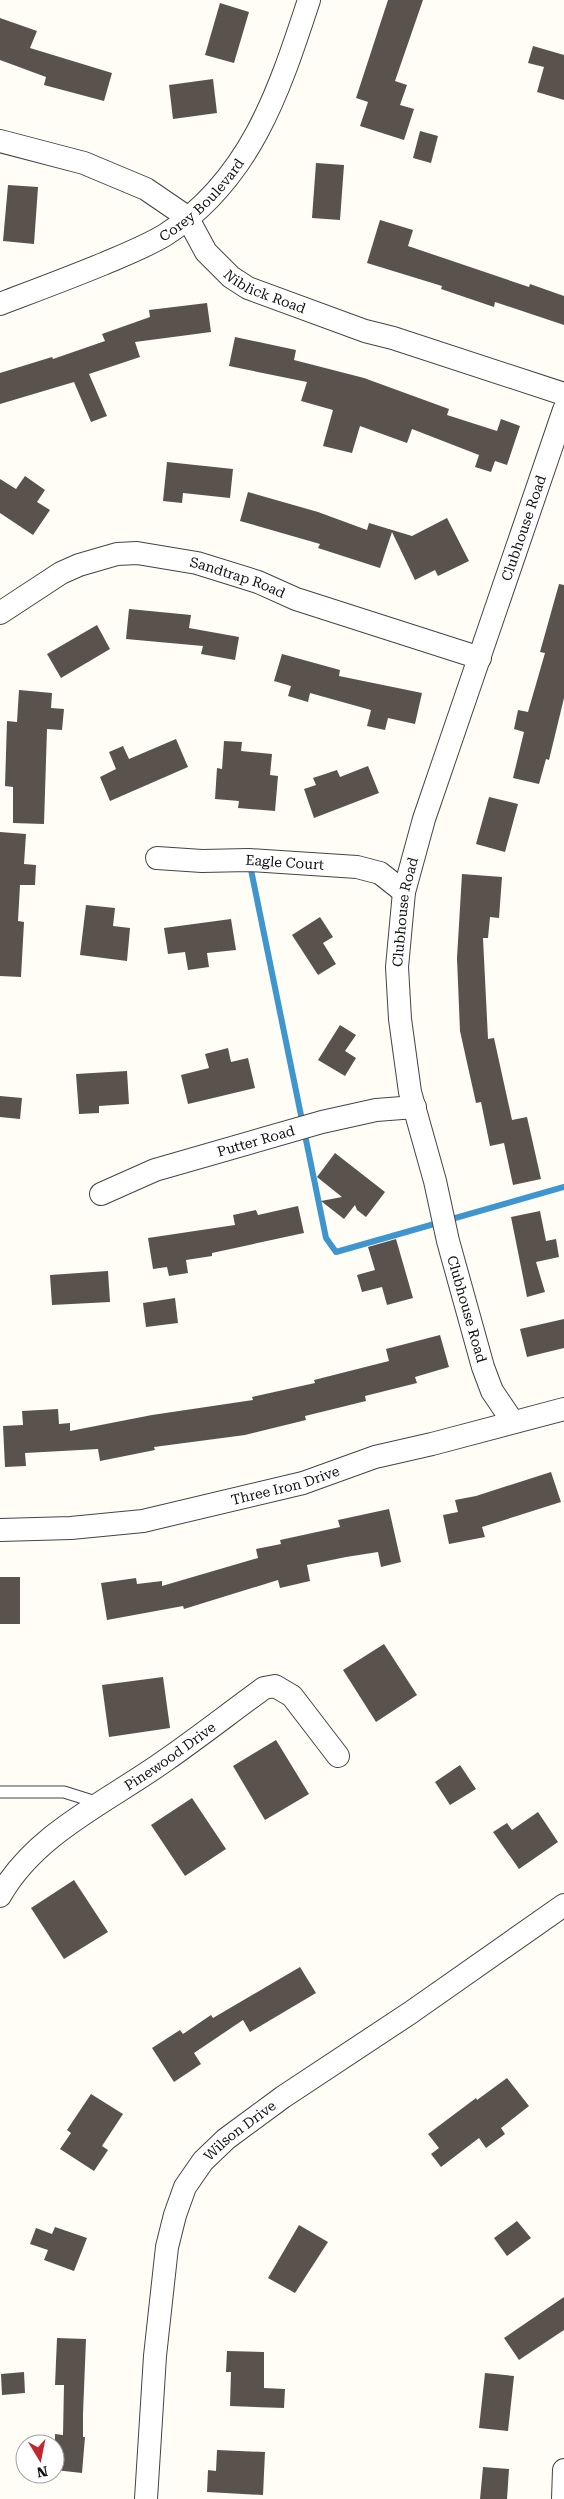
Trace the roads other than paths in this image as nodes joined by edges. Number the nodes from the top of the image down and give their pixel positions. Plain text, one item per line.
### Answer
1 (309, 0) edge
2 (0, 141) edge
3 (187, 218) junction
4 (0, 304) edge
5 (564, 394) edge
6 (564, 410) edge
7 (0, 613) edge
8 (480, 658) junction
9 (157, 858) dead end
10 (404, 892) junction
11 (415, 1107) junction
12 (101, 1194) dead end
13 (564, 1409) edge
14 (513, 1422) junction
15 (0, 1530) edge
16 (338, 1756) dead end
17 (0, 1792) edge
18 (101, 1803) junction
19 (0, 1896) edge
20 (564, 1905) edge
21 (564, 2470) edge
22 (146, 2499) edge
23 (563, 2499) edge

1 - 3 street, Corey Boulevard
2 - 3 street, Niblick Road
3 - 4 street, Corey Boulevard
3 - 5 street, Niblick Road
6 - 8 street, Clubhouse Road
7 - 8 street, Sandtrap Road
8 - 10 street, Clubhouse Road
9 - 10 street, Eagle Court
10 - 11 street, Clubhouse Road
11 - 12 street, Putter Road
11 - 14 street, Clubhouse Road
13 - 14 street, Three Iron Drive
14 - 15 street, Three Iron Drive
16 - 18 street, Pinewood Drive
17 - 18 lane
18 - 19 street, Pinewood Drive
20 - 22 street, Wilson Drive
21 - 23 street

